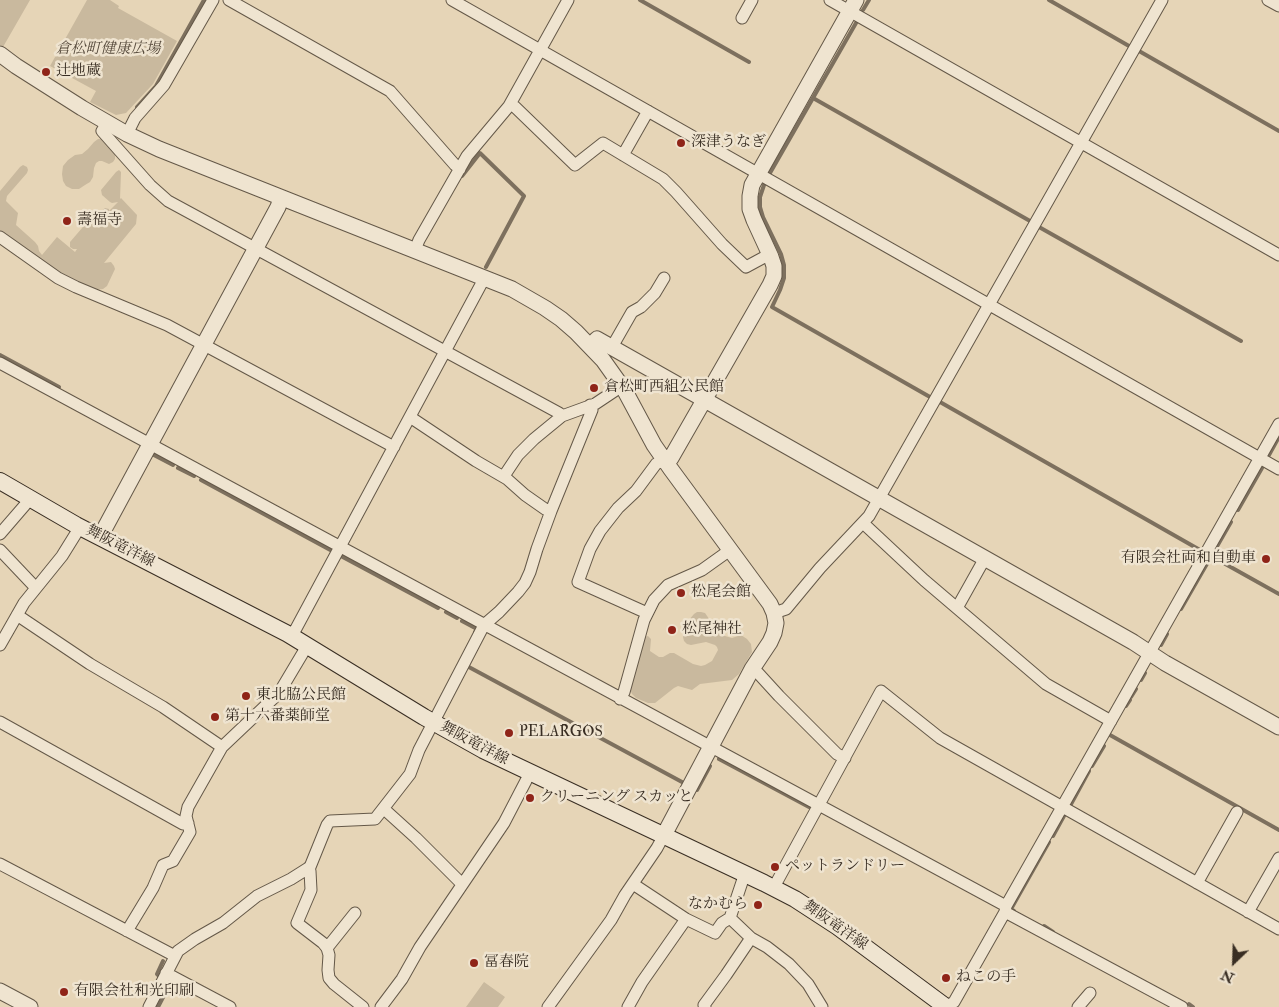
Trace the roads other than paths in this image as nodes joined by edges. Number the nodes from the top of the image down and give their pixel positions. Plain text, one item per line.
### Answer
1 (213, 0) edge
2 (229, 0) edge
3 (452, 0) edge
4 (568, 0) edge
5 (752, 0) edge
6 (830, 0) edge
7 (1162, 0) edge
8 (1268, 0) edge
9 (853, 6) edge
10 (1279, 6) edge
11 (742, 18) dead end
12 (540, 50) junction
13 (1, 56) edge
14 (510, 104) junction
15 (648, 112) junction
16 (107, 123) junction
17 (127, 134) junction
18 (1081, 142) junction
19 (623, 155) junction
20 (460, 168) junction
21 (758, 174) junction
22 (281, 198) junction
23 (0, 237) edge
24 (255, 249) junction
25 (415, 250) junction
26 (770, 254) junction
27 (1279, 254) edge
28 (484, 277) junction
29 (664, 278) dead end
30 (989, 304) junction
31 (203, 345) junction
32 (590, 346) junction
33 (612, 347) junction
34 (446, 352) junction
35 (0, 363) edge
36 (622, 386) junction
37 (705, 400) junction
38 (590, 406) junction
39 (562, 416) junction
40 (410, 417) junction
41 (1279, 424) edge
42 (150, 444) junction
43 (394, 447) junction
44 (1260, 458) junction
45 (664, 461) junction
46 (1279, 469) edge
47 (504, 476) junction
48 (0, 481) edge
49 (879, 498) junction
50 (28, 499) junction
51 (551, 511) junction
52 (863, 522) junction
53 (80, 527) junction
54 (0, 534) edge
55 (100, 537) junction
56 (340, 547) junction
57 (0, 550) edge
58 (730, 550) junction
59 (985, 558) junction
60 (36, 588) junction
61 (957, 608) junction
62 (647, 613) junction
63 (17, 614) junction
64 (774, 614) junction
65 (484, 625) junction
66 (292, 636) junction
67 (0, 645) edge
68 (307, 646) junction
69 (1149, 653) junction
70 (752, 669) junction
71 (620, 699) junction
72 (1111, 721) junction
73 (0, 722) edge
74 (433, 722) junction
75 (1279, 727) edge
76 (222, 747) junction
77 (710, 747) junction
78 (845, 758) junction
79 (530, 773) junction
80 (819, 805) junction
81 (1062, 806) junction
82 (384, 809) junction
83 (1237, 812) dead end
84 (188, 823) junction
85 (664, 835) junction
86 (1279, 858) edge
87 (0, 864) edge
88 (308, 868) junction
89 (745, 873) junction
90 (1197, 883) junction
91 (462, 884) junction
92 (633, 884) junction
93 (774, 888) junction
94 (1005, 909) junction
95 (1248, 912) junction
96 (355, 913) dead end
97 (730, 918) junction
98 (686, 920) junction
99 (1279, 930) edge
100 (127, 931) junction
101 (751, 938) junction
102 (327, 948) junction
103 (175, 956) junction
104 (166, 973) junction
105 (0, 991) edge
106 (1090, 993) dead end
107 (30, 1007) edge
108 (149, 1007) edge
109 (230, 1007) edge
110 (363, 1007) edge
111 (381, 1007) edge
112 (548, 1007) edge
113 (628, 1007) edge
114 (705, 1007) edge
115 (822, 1007) edge
116 (945, 1007) edge
117 (1078, 1007) edge
118 (1182, 1007) edge

1 - 17 street
2 - 20 street
3 - 12 street
4 - 12 street
5 - 11 street
6 - 9 street
7 - 18 street
8 - 10 street
9 - 18 street
9 - 21 street
12 - 14 street
12 - 15 street
13 - 16 street
14 - 19 street
14 - 20 street
15 - 19 street
15 - 21 street
16 - 17 street
16 - 24 street
17 - 22 street
18 - 27 street
18 - 30 street
19 - 26 street
20 - 25 street
21 - 26 street
21 - 30 street
22 - 24 street
22 - 25 street
23 - 31 street
24 - 31 street
24 - 34 street
25 - 28 street
26 - 37 street
28 - 32 street
28 - 34 street
29 - 33 street
30 - 44 street
30 - 49 street
31 - 42 street
31 - 43 street
32 - 33 street
32 - 36 street
33 - 37 street
34 - 39 street
34 - 40 street
35 - 42 street
36 - 38 street
36 - 45 street
37 - 45 street
37 - 49 street
38 - 39 street
38 - 51 street
39 - 47 street
40 - 43 street
40 - 47 street
41 - 44 street
42 - 55 street
42 - 56 street
43 - 56 street
44 - 46 street
44 - 69 street
45 - 58 street
45 - 62 street
47 - 51 street
48 - 50 main road, 舞阪竜洋線
49 - 52 street
49 - 59 street
50 - 53 main road, 舞阪竜洋線
50 - 54 street
51 - 65 street
52 - 61 street
52 - 64 street
53 - 55 main road, 舞阪竜洋線
53 - 60 street
55 - 66 main road, 舞阪竜洋線
56 - 65 street
56 - 66 street
57 - 60 street
58 - 62 street
58 - 64 street
59 - 61 street
59 - 69 street
60 - 63 street
61 - 72 street
62 - 71 street
63 - 67 street
63 - 76 street
64 - 70 street
65 - 71 street
65 - 74 street
66 - 68 main road, 舞阪竜洋線
68 - 74 main road, 舞阪竜洋線
68 - 76 street
69 - 72 street
69 - 75 street
70 - 77 street
70 - 78 street
71 - 77 street
72 - 81 street
73 - 84 street
74 - 79 main road, 舞阪竜洋線
74 - 82 street
76 - 84 street
77 - 80 street
77 - 85 street
78 - 80 street
78 - 81 street
79 - 85 main road, 舞阪竜洋線
79 - 91 street
80 - 93 street
80 - 94 street
81 - 90 street
81 - 94 street
82 - 88 street
82 - 91 street
83 - 90 street
84 - 100 street
85 - 89 main road, 舞阪竜洋線
85 - 92 street
86 - 95 street
87 - 100 street
88 - 102 street
88 - 103 street
89 - 93 main road, 舞阪竜洋線
89 - 97 street
90 - 95 street
91 - 111 street
92 - 98 street
92 - 112 street
93 - 116 main road, 舞阪竜洋線
94 - 116 street
94 - 118 street
95 - 99 street
96 - 102 street
97 - 98 street
97 - 101 street
98 - 113 street
100 - 103 street
101 - 114 street
101 - 115 street
102 - 110 street
103 - 104 street
104 - 108 street
104 - 109 street
105 - 107 street
106 - 117 street

